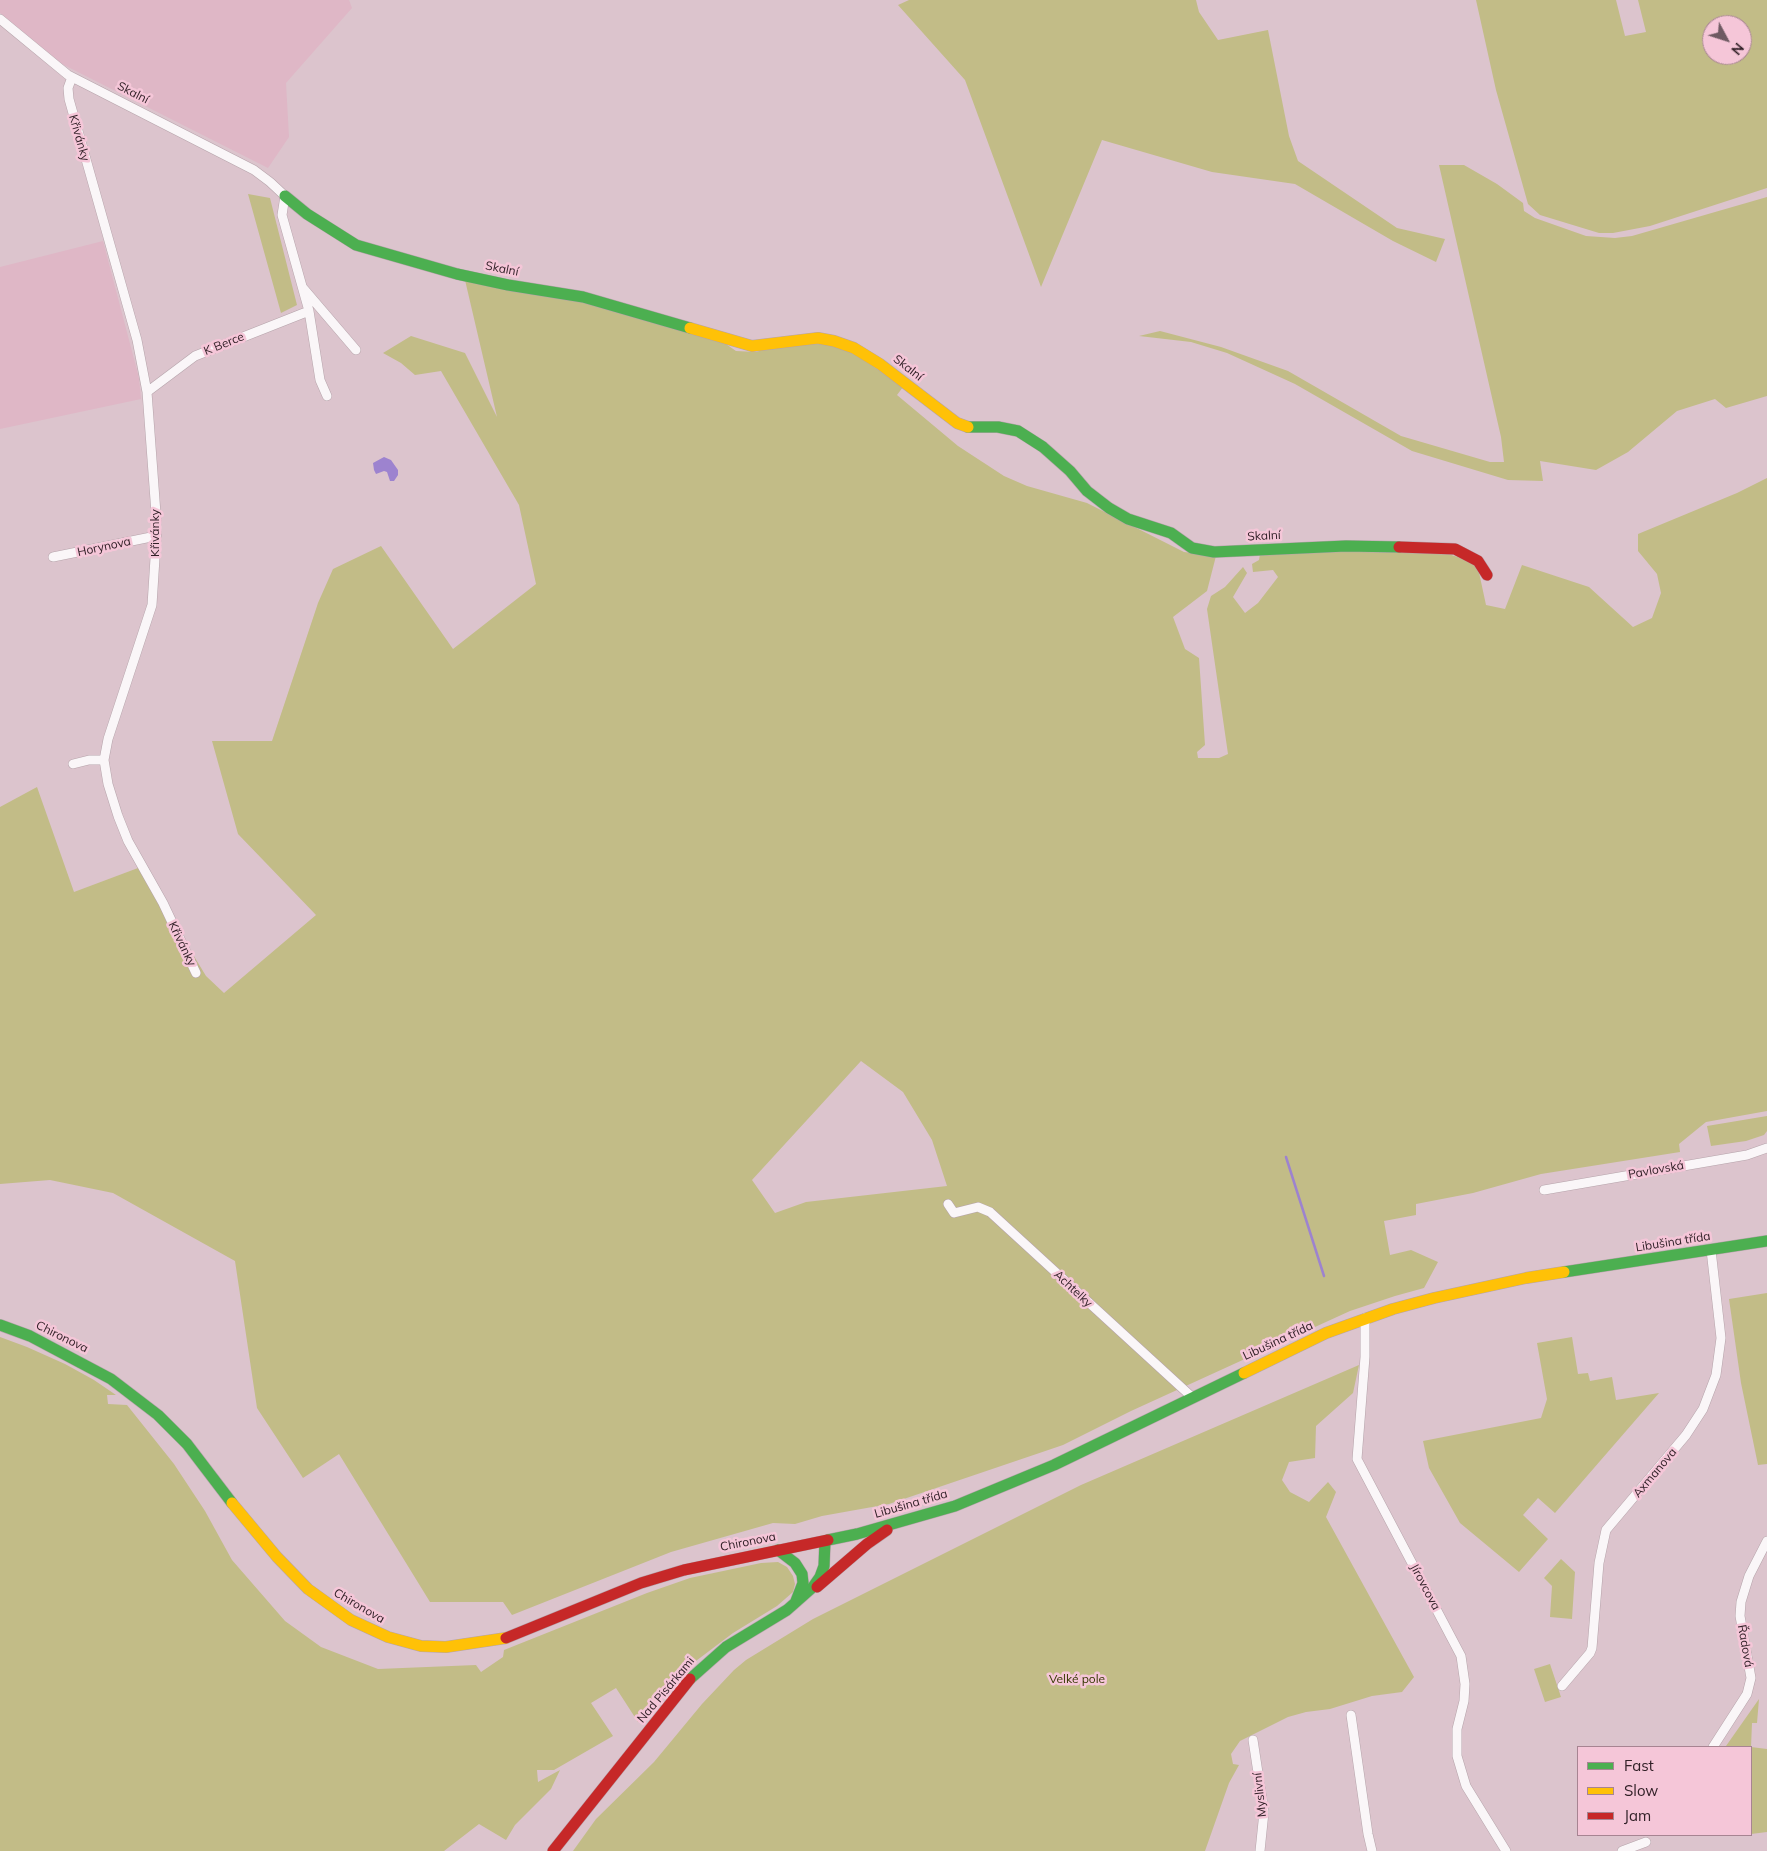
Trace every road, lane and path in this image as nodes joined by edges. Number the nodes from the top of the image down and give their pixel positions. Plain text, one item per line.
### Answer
1 (0, 19) edge
2 (72, 77) junction
3 (285, 196) junction
4 (301, 286) junction
5 (309, 311) junction
6 (356, 350) dead end
7 (147, 392) junction
8 (326, 396) dead end
9 (156, 536) junction
10 (53, 557) dead end
11 (1487, 575) dead end
12 (104, 760) junction
13 (73, 764) dead end
14 (196, 973) dead end
15 (1767, 1148) edge
16 (1544, 1190) dead end
17 (948, 1204) dead end
18 (1767, 1242) edge
19 (1711, 1250) junction
20 (1365, 1318) junction
21 (0, 1325) edge
22 (1193, 1398) junction
23 (897, 1524) junction
24 (825, 1541) junction
25 (1767, 1541) edge
26 (778, 1550) junction
27 (794, 1604) junction
28 (1562, 1686) dead end
29 (1351, 1715) dead end
30 (1253, 1740) dead end
31 (1714, 1746) edge
32 (1646, 1842) dead end
33 (553, 1851) edge
34 (1260, 1851) edge
35 (1372, 1851) edge
36 (1506, 1851) edge
37 (1622, 1851) edge

1 - 2 street, Skalní
2 - 3 street, Skalní
2 - 7 street, Křivánky
3 - 4 street
3 - 11 street, Skalní
4 - 5 street
4 - 6 street
5 - 7 street, K Berce
5 - 8 street
7 - 9 street, Křivánky
9 - 10 street, Horynova
9 - 12 street, Křivánky
12 - 13 street
12 - 14 street, Křivánky
15 - 16 street, Pavlovská
17 - 22 street, Achtelky
18 - 19 street, Libušina třída
19 - 20 street, Libušina třída
19 - 28 street, Axmanova
20 - 22 street, Libušina třída
20 - 36 street, Jírovcova
21 - 26 street, Chironova
22 - 23 street, Libušina třída
23 - 24 street, Libušina třída
23 - 27 street
24 - 26 street, Chironova
24 - 27 street, Nad Pisárkami
25 - 31 street, Řadová
26 - 27 street
27 - 33 street, Nad Pisárkami
29 - 35 street
30 - 34 street, Myslivní
32 - 37 street

